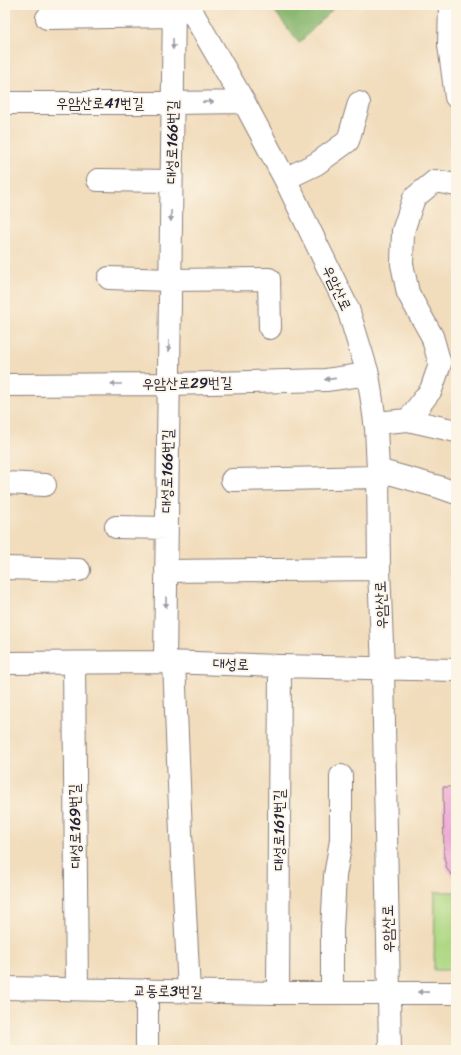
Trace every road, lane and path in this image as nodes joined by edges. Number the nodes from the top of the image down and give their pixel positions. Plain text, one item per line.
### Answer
1 (450, 5) edge
2 (179, 9) edge
3 (47, 18) dead end
4 (456, 97) edge
5 (244, 102) junction
6 (5, 103) edge
7 (172, 103) junction
8 (359, 103) dead end
9 (285, 179) junction
10 (98, 180) dead end
11 (172, 181) junction
12 (456, 185) edge
13 (109, 278) dead end
14 (170, 280) junction
15 (270, 328) dead end
16 (368, 374) junction
17 (5, 384) edge
18 (169, 384) junction
19 (408, 420) junction
20 (375, 423) junction
21 (456, 431) edge
22 (378, 474) junction
23 (232, 480) dead end
24 (5, 484) edge
25 (45, 485) dead end
26 (456, 493) edge
27 (116, 527) dead end
28 (166, 528) junction
29 (5, 568) edge
30 (379, 569) junction
31 (79, 570) dead end
32 (166, 570) junction
33 (74, 662) junction
34 (170, 662) junction
35 (5, 663) edge
36 (280, 666) junction
37 (383, 669) junction
38 (456, 670) edge
39 (341, 776) dead end
40 (5, 988) edge
41 (77, 989) junction
42 (147, 990) junction
43 (189, 991) junction
44 (332, 992) junction
45 (389, 992) junction
46 (278, 993) junction
47 (456, 993) edge
48 (147, 1050) edge
49 (390, 1050) edge

1 - 4 street
2 - 3 street
2 - 5 street, 우암산로
2 -> 7 street, 대성로166번길
7 -> 5 street, 우암산로41번길
5 - 9 street, 우암산로
6 - 7 street, 우암산로41번길
7 - 11 street, 대성로166번길
8 - 9 street
9 - 16 street, 우암산로
10 - 11 street
11 -> 14 street, 대성로166번길
12 - 19 street
13 - 14 street
14 - 15 street
14 -> 18 street, 대성로166번길
16 -> 18 street, 우암산로29번길
16 - 20 street, 우암산로
18 -> 17 street, 우암산로29번길
18 - 28 street, 대성로166번길
19 - 20 street
19 - 21 street
20 - 22 street, 우암산로
22 - 23 street
22 - 26 street
22 - 30 street, 우암산로
24 - 25 street
27 - 28 street
28 - 32 street, 대성로166번길
29 - 31 street
30 - 32 street
30 - 37 street, 우암산로
32 -> 34 street, 대성로166번길
33 - 34 street, 대성로
33 - 35 street, 대성로
33 - 41 street, 대성로169번길
34 - 36 street, 대성로
34 - 43 street, 대성로166번길
36 - 37 street, 대성로
36 - 46 street, 대성로161번길
37 - 38 street, 대성로
37 - 45 street, 우암산로
39 - 44 street
40 - 41 street, 교동로3번길
41 - 42 street, 교동로3번길
42 - 43 street, 교동로3번길
42 - 48 street
43 - 46 street, 교동로3번길
44 - 45 street, 교동로3번길
44 - 46 street, 교동로3번길
47 -> 45 street, 교동로3번길
45 - 49 street, 우암산로

